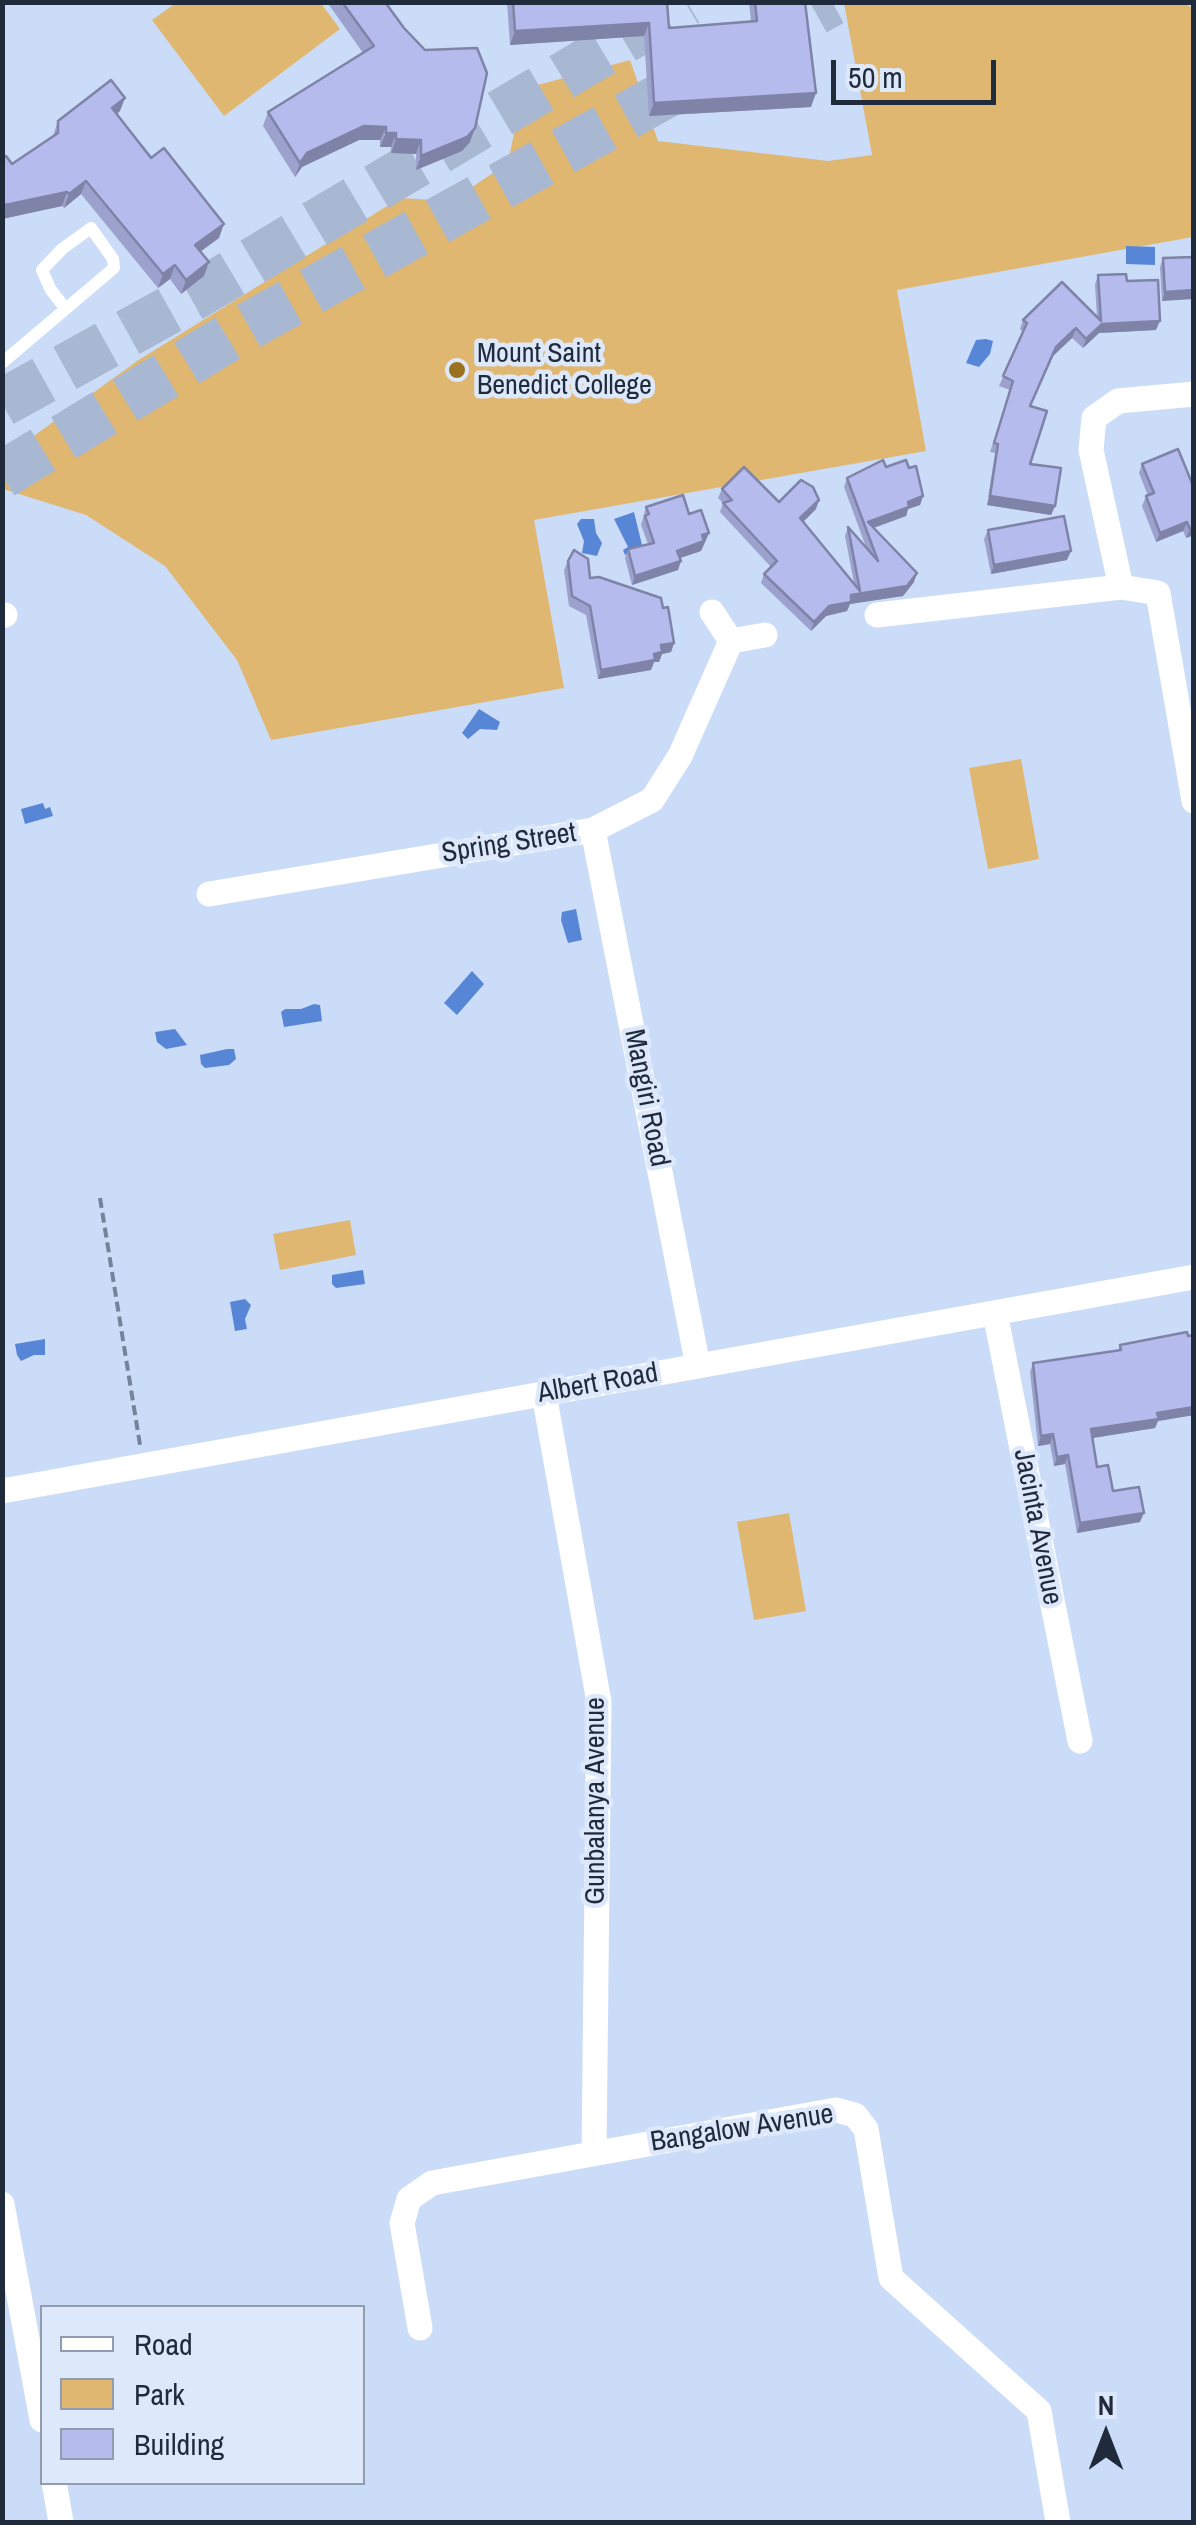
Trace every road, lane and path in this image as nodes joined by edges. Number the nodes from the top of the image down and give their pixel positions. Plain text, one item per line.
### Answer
1 (65, 308) junction
2 (2, 363) edge
3 (1194, 394) edge
4 (1121, 587) junction
5 (712, 612) dead end
6 (877, 614) dead end
7 (765, 635) dead end
8 (731, 641) junction
9 (1194, 801) edge
10 (593, 830) junction
11 (209, 894) dead end
12 (100, 1198) dead end
13 (1194, 1278) edge
14 (995, 1313) junction
15 (698, 1366) junction
16 (544, 1394) junction
17 (143, 1466) junction
18 (2, 1492) edge
19 (1080, 1740) dead end
20 (594, 2153) junction
21 (2, 2204) edge
22 (420, 2328) dead end
23 (40, 2409) edge
24 (55, 2485) edge
25 (62, 2522) edge
26 (1058, 2522) edge

1 - 1 lane
1 - 2 lane
3 - 4 street
4 - 6 street
4 - 9 street
5 - 8 street
7 - 8 street
8 - 10 street, Spring Street
10 - 11 street, Spring Street
10 - 15 street, Mangiri Road
12 - 17 path
13 - 14 street, Albert Road
14 - 15 street, Albert Road
14 - 19 street, Jacinta Avenue
15 - 16 street, Albert Road
16 - 17 street, Albert Road
16 - 20 street, Gunbalanya Avenue
17 - 18 street, Albert Road
20 - 22 street, Bangalow Avenue
20 - 26 street, Bangalow Avenue
21 - 23 street
24 - 25 street

